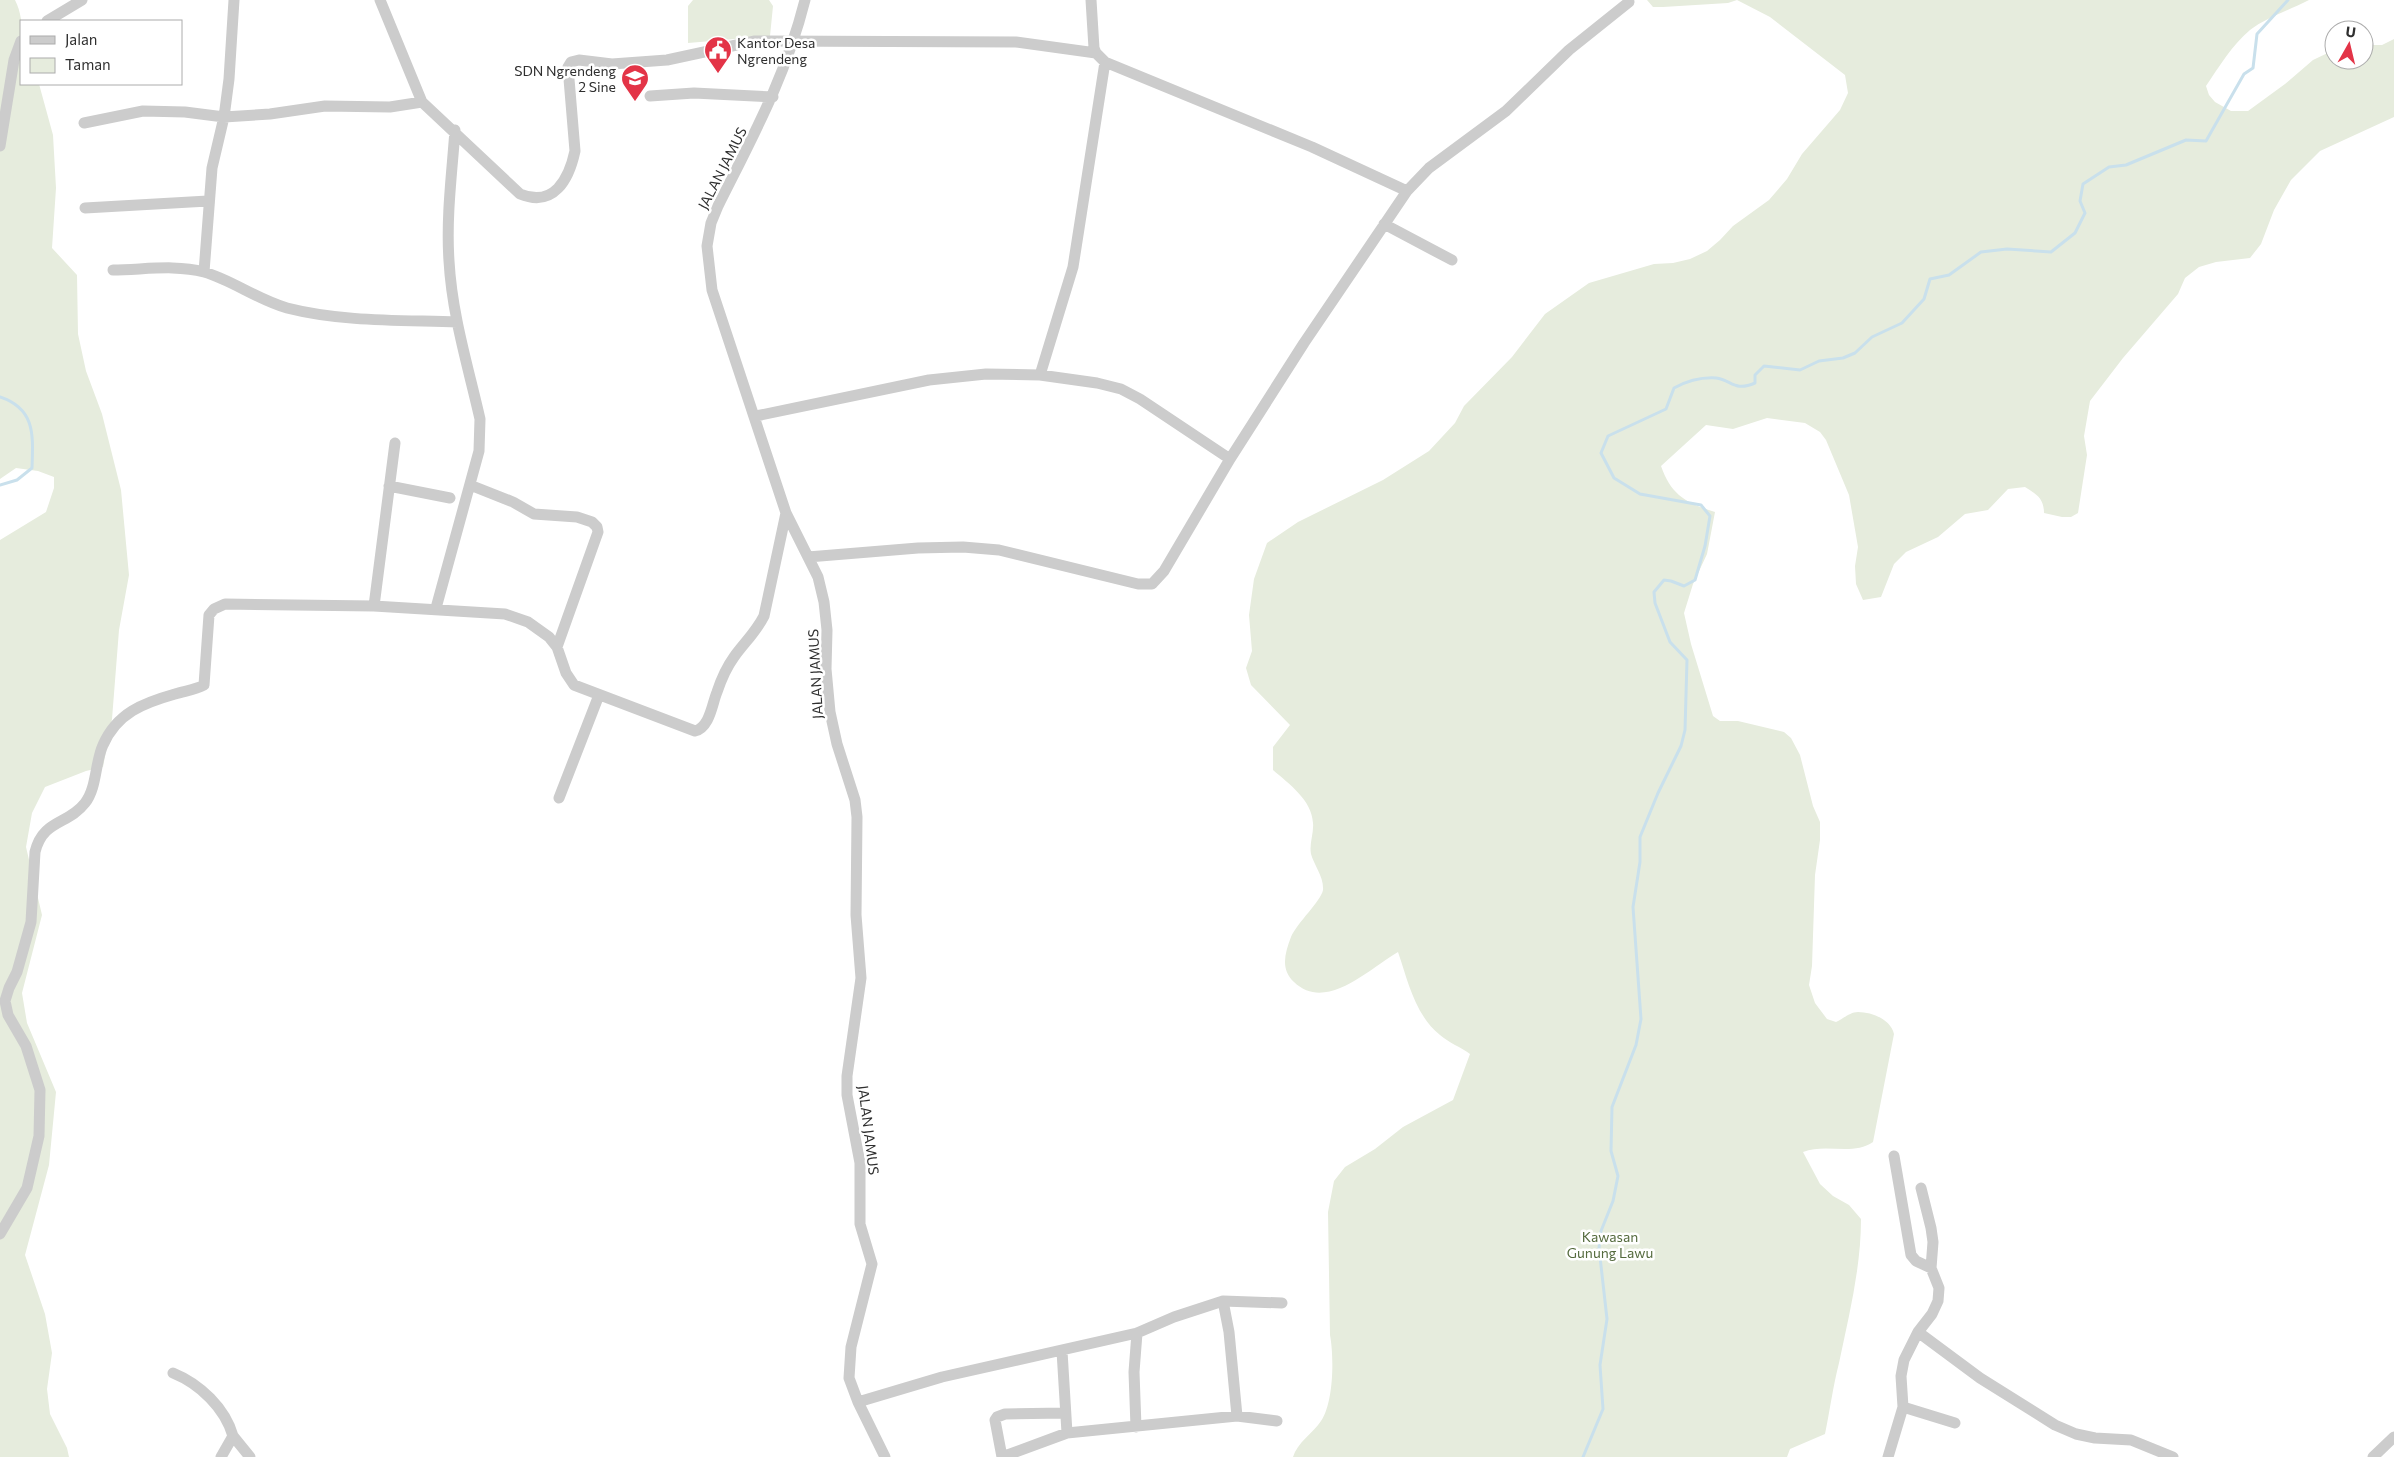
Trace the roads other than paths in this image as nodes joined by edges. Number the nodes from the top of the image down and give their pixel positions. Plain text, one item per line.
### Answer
1 (82, 0) edge
2 (234, 0) edge
3 (380, 0) edge
4 (805, 0) edge
5 (1091, 0) edge
6 (1629, 2) dead end
7 (49, 20) edge
8 (795, 41) junction
9 (20, 44) edge
10 (1096, 53) junction
11 (1105, 62) junction
12 (650, 96) dead end
13 (773, 96) junction
14 (422, 102) junction
15 (224, 117) junction
16 (84, 123) dead end
17 (454, 130) junction
18 (0, 146) edge
19 (1407, 191) junction
20 (208, 201) junction
21 (85, 208) dead end
22 (1384, 224) junction
23 (1452, 260) dead end
24 (113, 270) dead end
25 (204, 272) junction
26 (457, 322) junction
27 (1040, 375) junction
28 (756, 416) junction
29 (395, 443) dead end
30 (1230, 459) junction
31 (470, 485) junction
32 (389, 486) junction
33 (450, 498) dead end
34 (786, 513) junction
35 (808, 557) junction
36 (374, 606) junction
37 (436, 608) junction
38 (556, 647) junction
39 (599, 695) junction
40 (559, 798) dead end
41 (1894, 1156) dead end
42 (1921, 1188) dead end
43 (0, 1234) edge
44 (1932, 1268) junction
45 (1223, 1301) junction
46 (1282, 1303) dead end
47 (1918, 1332) junction
48 (1137, 1333) junction
49 (1062, 1351) junction
50 (173, 1373) dead end
51 (858, 1402) junction
52 (1903, 1407) junction
53 (1064, 1413) junction
54 (1237, 1416) junction
55 (1277, 1421) dead end
56 (1955, 1423) dead end
57 (1136, 1426) junction
58 (1067, 1433) junction
59 (233, 1436) junction
60 (2394, 1437) edge
61 (221, 1457) edge
62 (250, 1457) edge
63 (885, 1457) edge
64 (1888, 1457) edge
65 (2173, 1457) edge
66 (2373, 1457) edge

1 - 7 street
2 - 15 street
3 - 14 street
4 - 8 street, JALAN JAMUS
5 - 10 street
6 - 19 street
8 - 10 street
8 - 13 street, JALAN JAMUS
8 - 17 street
9 - 18 street
10 - 11 street
11 - 19 street
11 - 27 street
12 - 13 street
13 - 28 street, JALAN JAMUS
14 - 15 street
14 - 17 street
15 - 16 street
15 - 20 street
17 - 26 street
19 - 22 street
20 - 21 street
20 - 25 street
22 - 23 street
22 - 30 street
24 - 25 street
25 - 26 street
26 - 31 street
27 - 28 street
27 - 30 street
28 - 34 street, JALAN JAMUS
29 - 32 street
30 - 35 street
31 - 37 street
31 - 38 street
32 - 33 street
32 - 36 street
34 - 35 street, JALAN JAMUS
34 - 39 street
35 - 51 street, JALAN JAMUS
36 - 37 street
36 - 43 street
37 - 38 street
38 - 39 street
39 - 40 street
41 - 44 street
42 - 44 street
44 - 47 street
45 - 46 street
45 - 48 street
45 - 54 street
47 - 52 street
47 - 65 street
48 - 49 street
48 - 57 street
49 - 51 street
49 - 53 street
50 - 59 street
51 - 63 street, JALAN JAMUS
52 - 56 street
52 - 64 street
53 - 58 street
53 - 58 street
54 - 55 street
54 - 57 street
57 - 58 street
59 - 61 street
59 - 62 street
60 - 66 street

